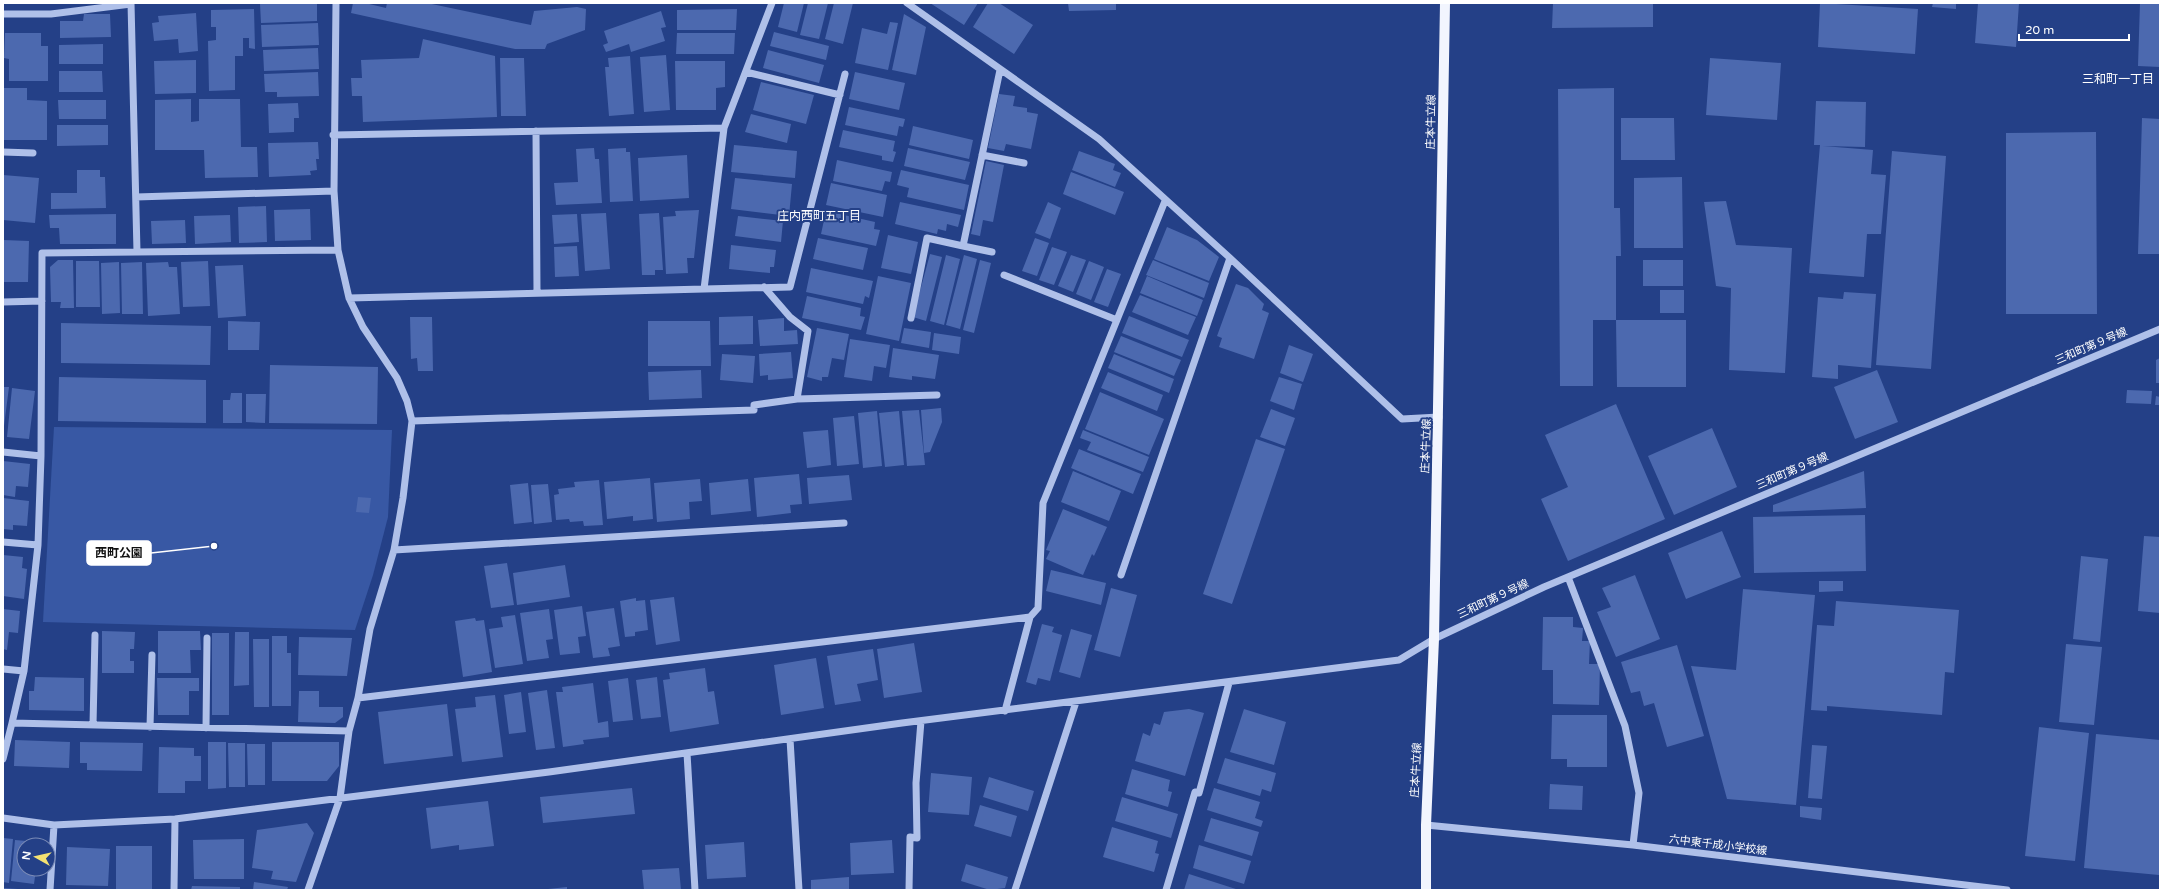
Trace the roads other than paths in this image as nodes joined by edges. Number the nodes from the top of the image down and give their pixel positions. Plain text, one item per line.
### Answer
1 (131, 3) edge
2 (336, 3) edge
3 (772, 3) edge
4 (907, 3) edge
5 (1445, 3) edge
6 (3, 14) edge
7 (1000, 70) junction
8 (746, 72) junction
9 (845, 74) dead end
10 (840, 95) junction
11 (724, 128) junction
12 (536, 131) junction
13 (334, 135) junction
14 (3, 152) edge
15 (33, 152) dead end
16 (982, 154) junction
17 (1024, 163) dead end
18 (334, 191) junction
19 (136, 196) junction
20 (1165, 201) junction
21 (963, 246) junction
22 (338, 250) junction
23 (138, 252) junction
24 (992, 252) dead end
25 (1230, 258) junction
26 (1004, 275) dead end
27 (764, 287) junction
28 (704, 289) junction
29 (537, 292) junction
30 (349, 298) junction
31 (42, 301) junction
32 (3, 302) edge
33 (911, 318) dead end
34 (1117, 320) junction
35 (2160, 329) edge
36 (937, 395) dead end
37 (797, 399) junction
38 (1438, 417) junction
39 (412, 421) junction
40 (3, 452) edge
41 (41, 456) junction
42 (844, 523) dead end
43 (3, 542) edge
44 (38, 545) junction
45 (394, 550) junction
46 (1121, 576) dead end
47 (1568, 577) junction
48 (1030, 617) junction
49 (95, 635) dead end
50 (207, 638) dead end
51 (1434, 639) junction
52 (152, 655) dead end
53 (3, 669) edge
54 (24, 671) junction
55 (1229, 683) junction
56 (358, 698) junction
57 (1076, 702) junction
58 (1005, 711) junction
59 (921, 722) junction
60 (12, 723) junction
61 (93, 725) junction
62 (150, 727) junction
63 (206, 728) junction
64 (349, 731) junction
65 (790, 739) junction
66 (687, 753) junction
67 (3, 759) edge
68 (340, 798) junction
69 (3, 818) edge
70 (175, 819) junction
71 (54, 825) junction
72 (1426, 825) junction
73 (1633, 846) junction
74 (50, 890) edge
75 (174, 890) edge
76 (308, 890) edge
77 (695, 890) edge
78 (799, 890) edge
79 (909, 890) edge
80 (1015, 890) edge
81 (1166, 890) edge
82 (1426, 890) edge
83 (2007, 890) edge

1 - 6 street
1 - 19 street
2 - 13 street
3 - 8 street
4 - 7 street
5 - 38 main road, 庄本牛立線
7 - 16 street
7 - 20 street
8 - 10 street
8 - 11 street
9 - 10 street
10 - 27 street
11 - 12 street
11 - 28 street
12 - 13 street
12 - 29 street
13 - 18 street
14 - 15 street
16 - 17 street
16 - 21 street
18 - 19 street
18 - 22 street
19 - 23 street
20 - 25 street
20 - 34 street
21 - 24 street
21 - 33 street
22 - 23 street
22 - 30 street
23 - 31 street
25 - 38 street
25 - 46 street
26 - 34 street
27 - 28 street
27 - 37 street
28 - 29 street
29 - 30 street
30 - 39 street
31 - 32 street
31 - 41 street
34 - 48 street
35 - 47 street, 三和町第９号線
36 - 37 street
37 - 39 street
38 - 51 main road, 庄本牛立線
39 - 45 street
40 - 41 street
41 - 44 street
42 - 45 street
43 - 44 street
44 - 54 street
45 - 56 street
47 - 51 street, 三和町第９号線
47 - 73 street
48 - 56 street
48 - 58 street
49 - 61 street
50 - 63 street
51 - 55 street, 三和町第９号線
51 - 72 main road, 庄本牛立線
52 - 62 street
53 - 54 street
54 - 60 street
55 - 57 street, 三和町第９号線
55 - 81 street
56 - 64 street
57 - 58 street, 三和町第９号線
57 - 80 street
58 - 59 street, 三和町第９号線
59 - 65 street, 三和町第９号線
59 - 79 street
60 - 61 street
60 - 67 street
61 - 62 street
62 - 63 street
63 - 64 street
64 - 68 street
65 - 66 street, 三和町第９号線
65 - 78 street
66 - 68 street, 三和町第９号線
66 - 77 street
68 - 70 street, 三和町第９号線
68 - 76 street
69 - 71 street, 三和町第９号線
70 - 71 street, 三和町第９号線
70 - 75 street
71 - 74 street
72 - 73 street, 六中東千成小学校線
72 - 82 main road, 庄本牛立線
73 - 83 street, 六中東千成小学校線

